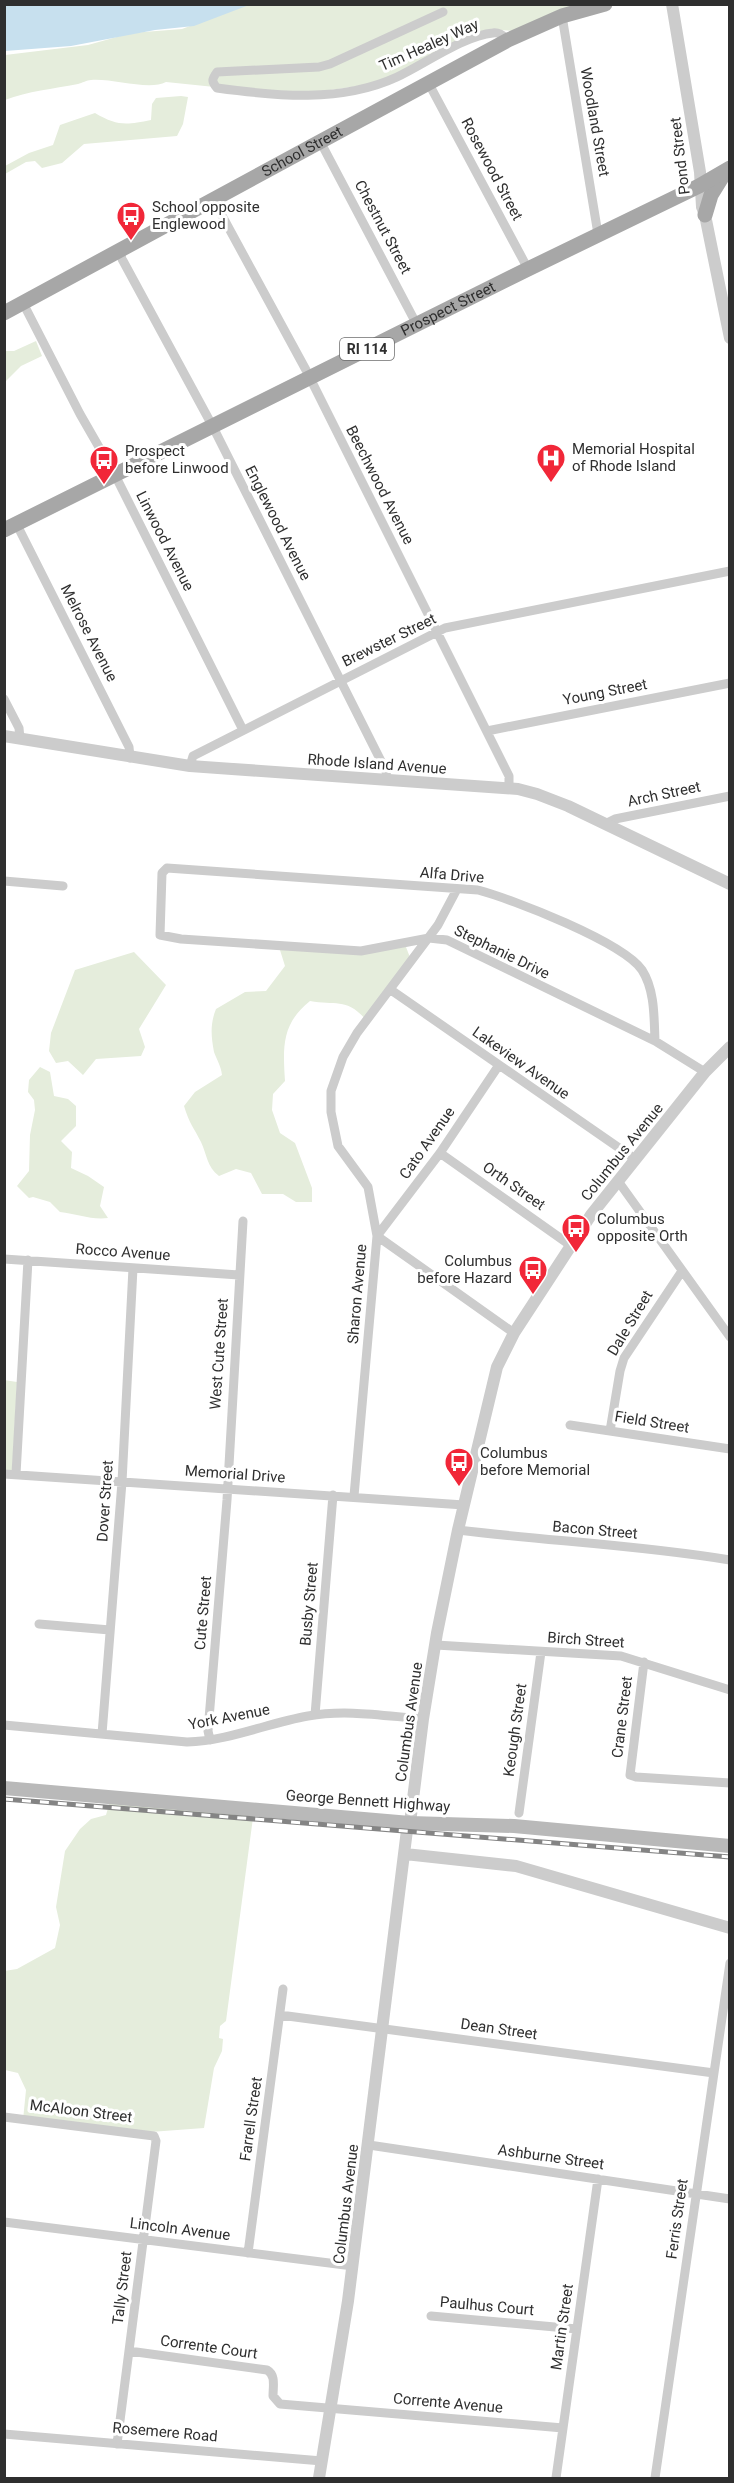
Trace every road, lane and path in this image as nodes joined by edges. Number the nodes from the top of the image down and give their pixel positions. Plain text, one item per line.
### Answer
1 (606, 4) edge
2 (672, 4) edge
3 (443, 12) dead end
4 (562, 16) junction
5 (508, 40) junction
6 (429, 84) junction
7 (321, 143) junction
8 (729, 168) edge
9 (699, 186) junction
10 (213, 199) junction
11 (705, 215) junction
12 (598, 234) junction
13 (120, 251) junction
14 (528, 269) junction
15 (22, 303) junction
16 (4, 313) edge
17 (417, 324) junction
18 (729, 338) edge
19 (309, 378) junction
20 (213, 427) junction
21 (115, 475) junction
22 (10, 526) edge
23 (729, 571) edge
24 (437, 632) junction
25 (341, 681) junction
26 (729, 683) edge
27 (4, 699) edge
28 (243, 730) junction
29 (487, 731) junction
30 (4, 736) edge
31 (20, 739) junction
32 (130, 758) junction
33 (190, 766) junction
34 (387, 780) junction
35 (509, 788) junction
36 (729, 796) edge
37 (605, 824) junction
38 (4, 881) edge
39 (729, 884) edge
40 (63, 886) dead end
41 (456, 891) junction
42 (160, 935) joint
43 (429, 938) junction
44 (391, 990) junction
45 (655, 1041) junction
46 (729, 1047) edge
47 (499, 1065) junction
48 (705, 1072) junction
49 (440, 1153) junction
50 (635, 1160) junction
51 (618, 1180) junction
52 (243, 1221) dead end
53 (377, 1236) junction
54 (570, 1245) junction
55 (4, 1259) edge
56 (28, 1260) junction
57 (133, 1268) junction
58 (682, 1271) junction
59 (239, 1275) junction
60 (514, 1333) junction
61 (729, 1337) edge
62 (570, 1425) dead end
63 (610, 1431) junction
64 (729, 1449) edge
65 (4, 1474) edge
66 (16, 1474) junction
67 (122, 1482) junction
68 (226, 1489) junction
69 (333, 1496) junction
70 (354, 1496) junction
71 (464, 1505) junction
72 (458, 1530) junction
73 (729, 1560) edge
74 (39, 1624) dead end
75 (110, 1630) junction
76 (436, 1645) junction
77 (541, 1652) junction
78 (644, 1662) junction
79 (729, 1690) edge
80 (315, 1715) junction
81 (423, 1719) junction
82 (4, 1725) edge
83 (102, 1734) junction
84 (210, 1740) junction
85 (729, 1783) edge
86 (4, 1788) edge
87 (519, 1813) dead end
88 (410, 1823) junction
89 (729, 1845) edge
90 (405, 1854) junction
91 (729, 1928) edge
92 (729, 1963) edge
93 (283, 1989) dead end
94 (280, 2015) junction
95 (383, 2030) junction
96 (714, 2073) junction
97 (4, 2117) edge
98 (154, 2136) joint
99 (369, 2145) junction
100 (598, 2179) junction
101 (696, 2194) junction
102 (729, 2199) edge
103 (4, 2222) edge
104 (144, 2240) junction
105 (248, 2253) junction
106 (353, 2266) junction
107 (431, 2316) dead end
108 (577, 2329) junction
109 (129, 2351) junction
110 (330, 2409) junction
111 (563, 2428) junction
112 (4, 2434) edge
113 (117, 2444) junction
114 (322, 2461) junction
115 (319, 2478) edge
116 (556, 2478) edge
117 (655, 2478) edge

1 - 4 main road, School Street
2 - 9 street, Pond Street
3 - 5 street, Tim Healey Way
4 - 5 main road, School Street
4 - 12 street, Woodland Street
5 - 6 main road, School Street
6 - 7 main road, School Street
6 - 14 street, Rosewood Street
7 - 10 main road, School Street
7 - 17 street, Chestnut Street
8 - 9 main road, Prospect Street / RI 114
8 - 11 main road
9 - 11 street, Pond Street
9 - 12 main road, Prospect Street / RI 114
10 - 13 main road, School Street
10 - 19 street, Beechwood Avenue
11 - 18 street, Pond Street
12 - 14 main road, Prospect Street / RI 114
13 - 15 main road, School Street
13 - 20 street, Englewood Avenue
14 - 17 main road, Prospect Street / RI 114
15 - 16 main road, School Street
15 - 21 street, Linwood Avenue
17 - 19 main road, Prospect Street / RI 114
19 - 20 main road, Prospect Street / RI 114
19 - 24 street, Beechwood Avenue
20 - 21 main road, Prospect Street / RI 114
20 - 25 street, Englewood Avenue
21 - 22 main road, Prospect Street / RI 114
21 - 28 street, Linwood Avenue
22 - 32 street, Melrose Avenue
23 - 24 street, Brewster Street
24 - 25 street, Brewster Street
24 - 29 street, Beechwood Avenue
25 - 28 street, Brewster Street
25 - 34 street, Englewood Avenue
26 - 29 street, Young Street
27 - 31 street
28 - 33 street, Brewster Street
29 - 35 street, Beechwood Avenue
30 - 31 street, Rhode Island Avenue
31 - 32 street, Rhode Island Avenue
32 - 33 street, Rhode Island Avenue
33 - 34 street, Rhode Island Avenue
34 - 35 street, Rhode Island Avenue
35 - 37 street, Rhode Island Avenue
36 - 37 street, Arch Street
37 - 39 street, Rhode Island Avenue
38 - 40 street
41 - 42 street, Alfa Drive
41 - 43 street, Sharon Avenue
41 - 45 street, Alfa Drive
42 - 43 street, Stephanie Drive
43 - 44 street, Sharon Avenue
43 - 45 street, Stephanie Drive
44 - 47 street, Lakeview Avenue
44 - 53 street, Sharon Avenue
45 - 48 street, Stephanie Drive
46 - 48 street, Columbus Avenue
47 - 49 street, Cato Avenue
47 - 50 street, Lakeview Avenue
48 - 50 street, Columbus Avenue
49 - 53 street, Cato Avenue
49 - 54 street, Orth Street
50 - 51 street, Columbus Avenue
51 - 54 street, Columbus Avenue
51 - 58 street
52 - 59 street, West Cute Street
53 - 60 street
53 - 70 street, Sharon Avenue
54 - 60 street, Columbus Avenue
55 - 56 street, Rocco Avenue
56 - 57 street, Rocco Avenue
56 - 66 street
57 - 59 street, Rocco Avenue
57 - 67 street, Dover Street
58 - 61 street
58 - 63 street, Dale Street
59 - 68 street, West Cute Street
60 - 71 street, Columbus Avenue
62 - 63 street, Field Street
63 - 64 street, Field Street
65 - 66 street, Memorial Drive
66 - 67 street, Memorial Drive
67 - 68 street, Memorial Drive
67 - 75 street, Dover Street
68 - 69 street, Memorial Drive
68 - 84 street, Cute Street
69 - 70 street, Memorial Drive
69 - 80 street, Busby Street
70 - 71 street, Memorial Drive
71 - 72 street, Columbus Avenue
72 - 73 street, Bacon Street
72 - 76 street, Columbus Avenue
74 - 75 street
75 - 83 street, Dover Street
76 - 77 street, Birch Street
76 - 81 street, Columbus Avenue
77 - 78 street, Birch Street
77 - 87 street, Keough Street
78 - 79 street, Birch Street
78 - 85 street, Crane Street
80 - 81 street, York Avenue
80 - 84 street, York Avenue
81 - 88 street, Columbus Avenue
82 - 83 street, York Avenue
83 - 84 street, York Avenue
86 - 88 main road, George Bennett Highway
88 - 89 main road, George Bennett Highway
88 - 90 street, Columbus Avenue
90 - 91 street
90 - 95 street, Columbus Avenue
92 - 96 street, Ferris Street
93 - 94 street, Farrell Street
94 - 95 street, Dean Street
94 - 105 street, Farrell Street
95 - 96 street, Dean Street
95 - 99 street, Columbus Avenue
96 - 101 street, Ferris Street
97 - 98 street, McAloon Street
98 - 104 street, Tally Street
99 - 100 street, Ashburne Street
99 - 106 street, Columbus Avenue
100 - 101 street, Ashburne Street
100 - 108 street, Martin Street
101 - 102 street, Ashburne Street
101 - 117 street, Ferris Street
103 - 104 street, Lincoln Avenue
104 - 105 street, Lincoln Avenue
104 - 109 street, Tally Street
105 - 106 street, Lincoln Avenue
106 - 110 street, Columbus Avenue
107 - 108 street, Paulhus Court
108 - 111 street, Martin Street
109 - 110 street, Corrente Court
109 - 113 street, Tally Street
110 - 111 street, Corrente Avenue
110 - 114 street, Columbus Avenue
111 - 116 street, Martin Street
112 - 113 street, Rosemere Road
113 - 114 street, Rosemere Road
114 - 115 street, Columbus Avenue

